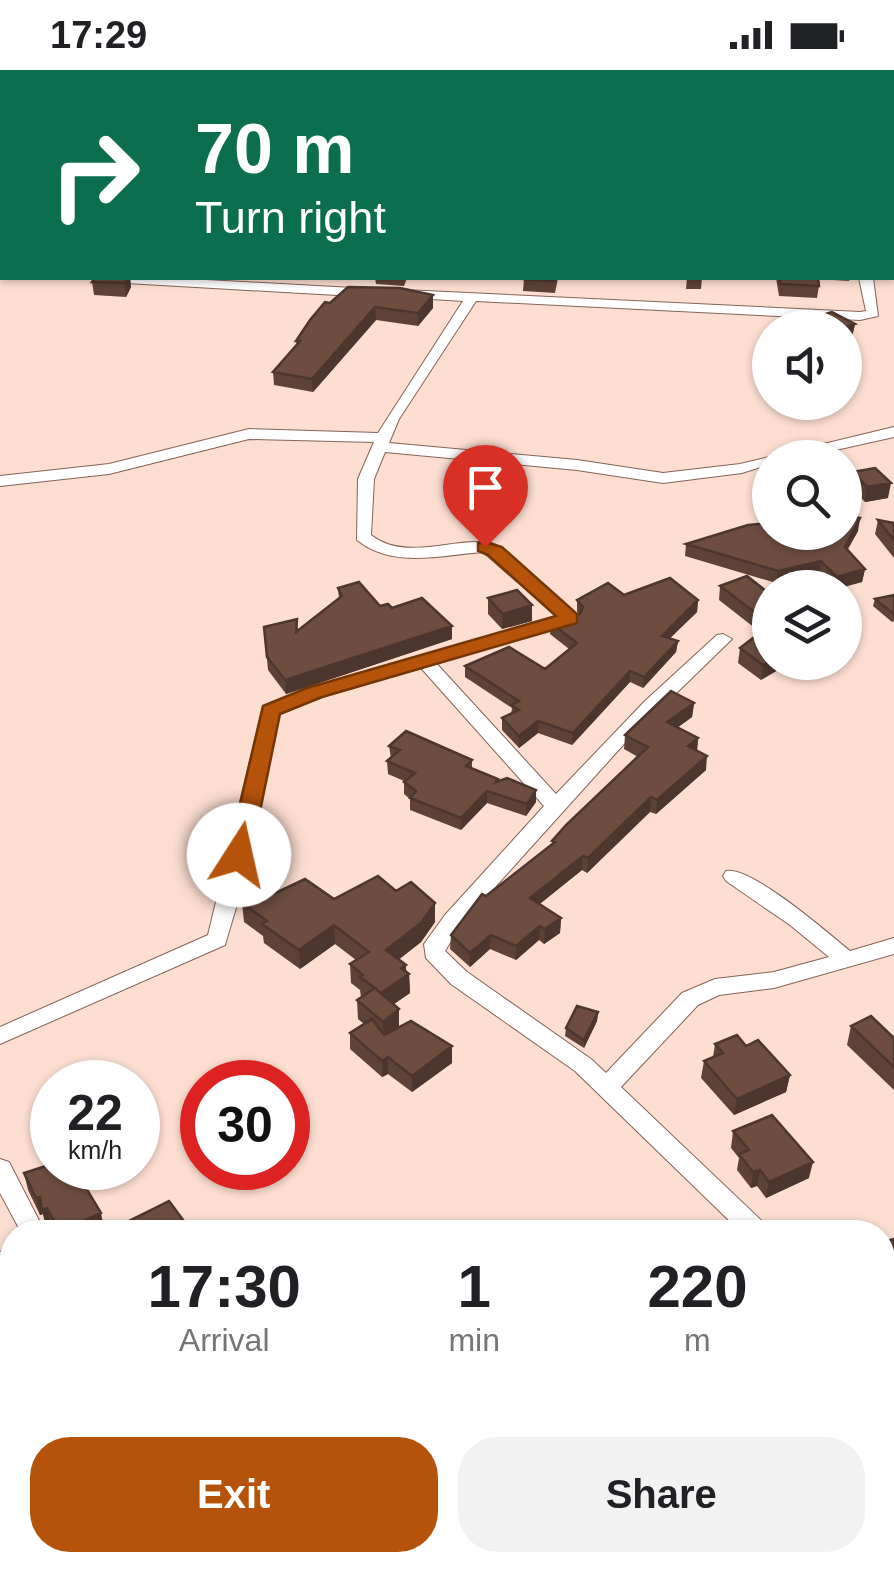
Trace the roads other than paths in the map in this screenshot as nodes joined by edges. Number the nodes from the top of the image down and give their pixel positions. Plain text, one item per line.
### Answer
1 (145, 280) edge
2 (867, 280) edge
3 (472, 298) junction
4 (894, 432) edge
5 (857, 440) edge
6 (382, 443) junction
7 (752, 465) edge
8 (0, 480) edge
9 (723, 639) dead end
10 (425, 662) junction
11 (557, 808) junction
12 (733, 876) dead end
13 (894, 946) edge
14 (846, 959) junction
15 (0, 1036) edge
16 (606, 1088) junction
17 (0, 1169) edge
18 (27, 1220) edge
19 (744, 1220) edge

1 - 3 street
2 - 3 street
3 - 6 street
4 - 5 street
6 - 7 street
6 - 8 street
6 - 10 street
9 - 11 street
10 - 11 street
10 - 15 street
11 - 16 street
12 - 14 street
13 - 14 street
14 - 16 street
16 - 19 street
17 - 18 street

